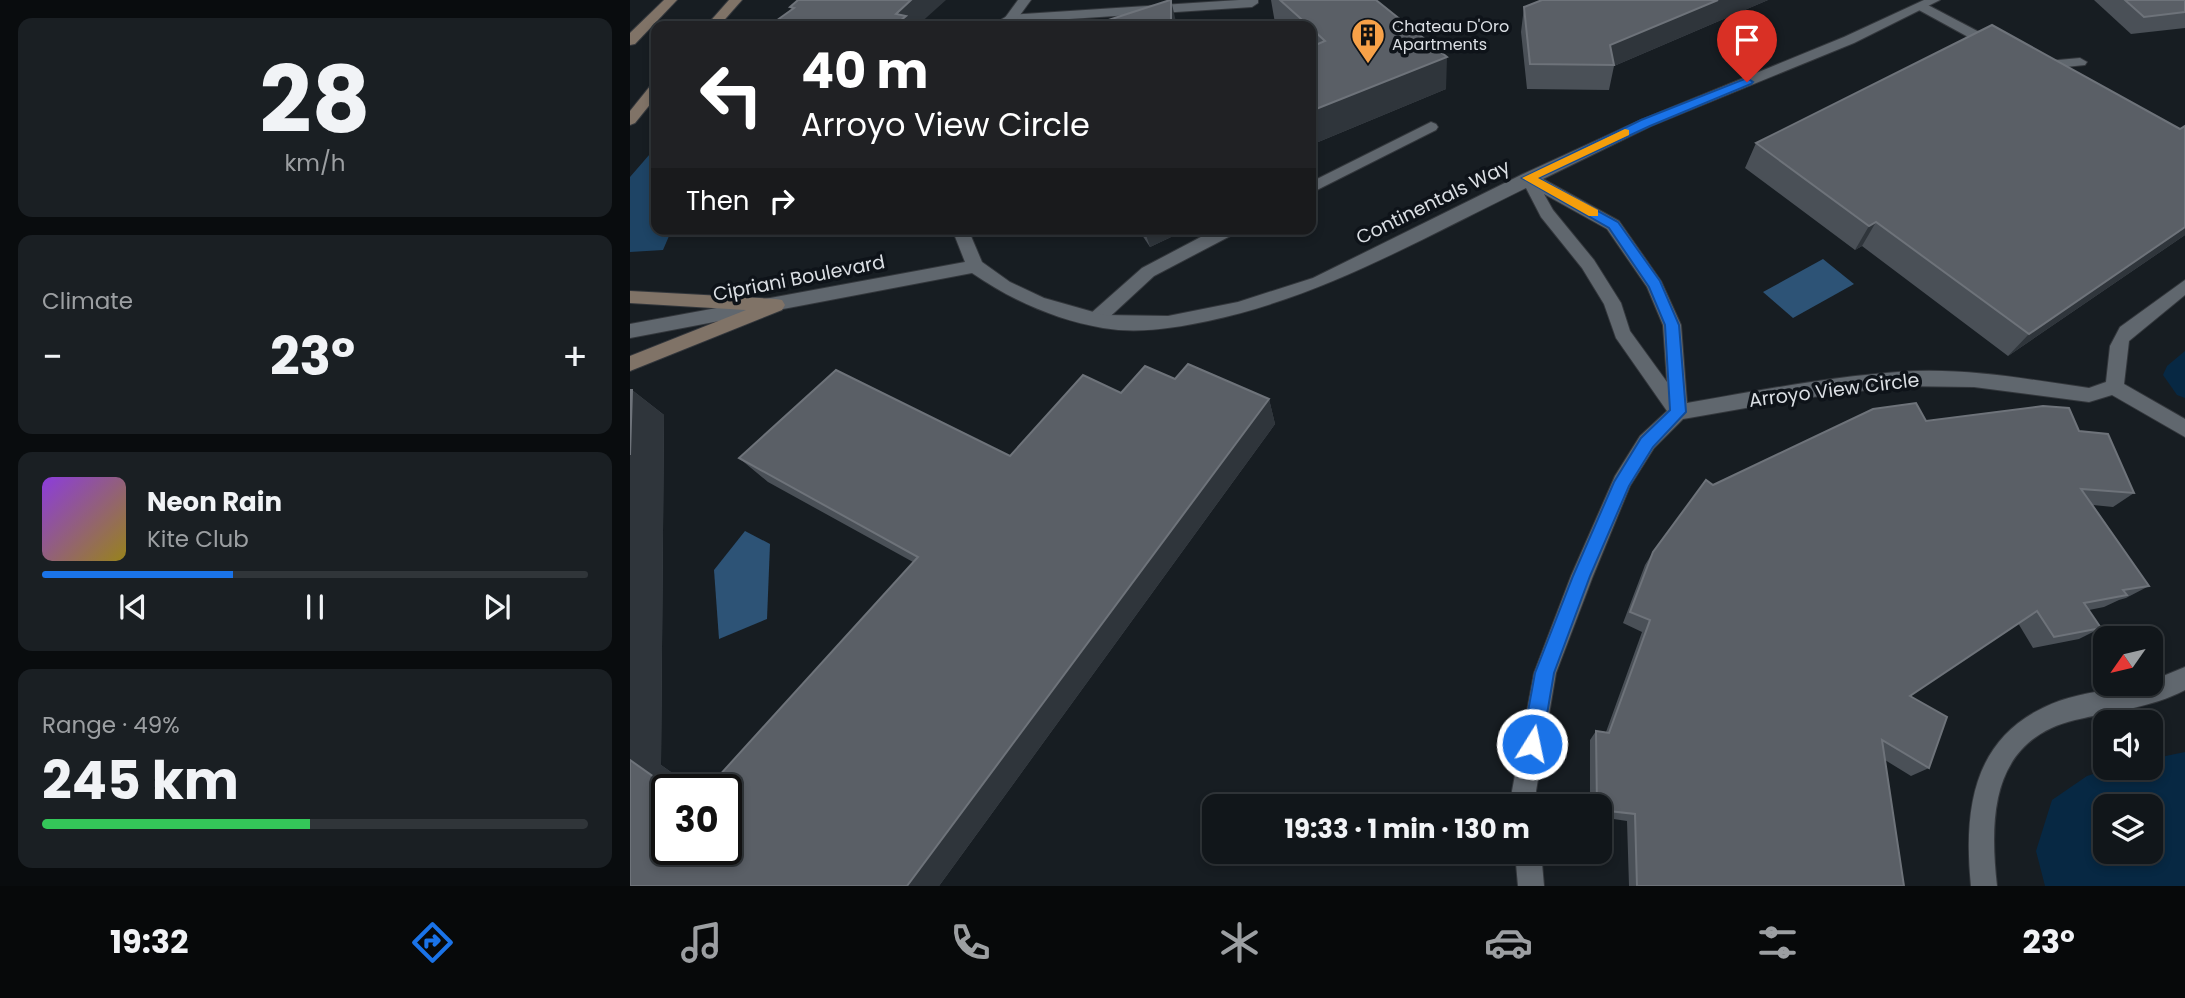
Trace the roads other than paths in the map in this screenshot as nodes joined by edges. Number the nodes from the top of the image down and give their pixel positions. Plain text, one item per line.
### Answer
1 (671, 0) edge
2 (736, 0) edge
3 (1025, 0) edge
4 (1252, 0) edge
5 (1929, 4) edge
6 (717, 21) edge
7 (1008, 21) edge
8 (1020, 21) edge
9 (630, 41) edge
10 (2080, 62) dead end
11 (651, 94) edge
12 (630, 120) edge
13 (1431, 127) dead end
14 (1528, 178) junction
15 (1316, 185) edge
16 (962, 235) edge
17 (1218, 235) edge
18 (975, 266) junction
19 (2185, 286) edge
20 (630, 297) edge
21 (776, 305) junction
22 (1096, 318) junction
23 (630, 331) edge
24 (630, 364) edge
25 (2114, 387) junction
26 (1678, 412) junction
27 (2185, 429) edge
28 (2185, 678) edge
29 (1524, 794) edge
30 (1529, 864) edge
31 (1531, 886) edge
32 (1984, 886) edge

1 - 9 main road
2 - 6 main road
3 - 7 street
4 - 8 street
5 - 10 street
5 - 14 street, Continentals Way
11 - 12 main road
13 - 15 street
14 - 22 street, Continentals Way
14 - 26 street
14 - 26 street
16 - 18 street
17 - 22 street
18 - 21 street, Cipriani Boulevard
18 - 22 street, Continentals Way
19 - 25 street
20 - 21 main road
21 - 23 street, Cipriani Boulevard
21 - 24 main road
25 - 26 street, Arroyo View Circle
25 - 27 street
26 - 29 street
28 - 32 street
30 - 31 street

